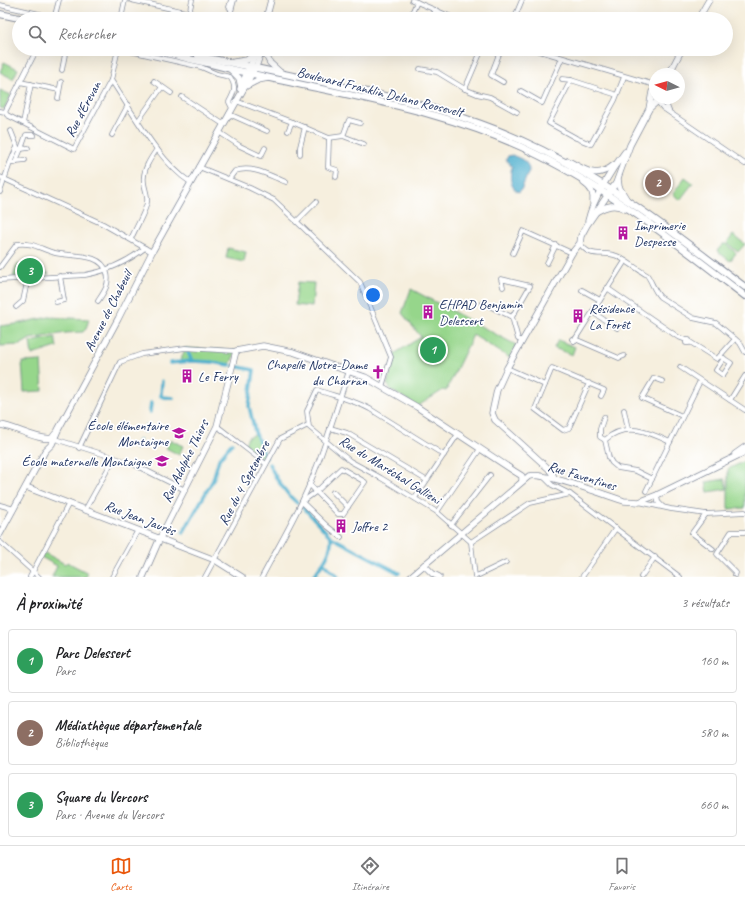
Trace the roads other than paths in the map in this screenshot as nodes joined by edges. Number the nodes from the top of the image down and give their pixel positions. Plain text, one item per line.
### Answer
1 (59, 0) edge
2 (125, 0) edge
3 (131, 0) edge
4 (192, 0) edge
5 (231, 0) edge
6 (234, 0) edge
7 (271, 0) edge
8 (522, 0) edge
9 (709, 0) edge
10 (414, 1) edge
11 (0, 5) edge
12 (231, 9) junction
13 (436, 10) joint
14 (29, 12) edge
15 (56, 12) edge
16 (122, 12) edge
17 (190, 12) joint
18 (230, 12) edge
19 (268, 12) edge
20 (411, 12) edge
21 (440, 12) edge
22 (517, 12) edge
23 (702, 12) edge
24 (0, 14) edge
25 (12, 16) edge
26 (0, 17) edge
27 (12, 20) edge
28 (33, 56) edge
29 (65, 56) edge
30 (118, 56) edge
31 (152, 56) edge
32 (177, 56) edge
33 (197, 56) edge
34 (252, 56) edge
35 (257, 56) edge
36 (265, 56) edge
37 (479, 56) edge
38 (498, 56) edge
39 (556, 56) edge
40 (678, 56) edge
41 (562, 58) junction
42 (226, 62) junction
43 (672, 68) edge
44 (230, 69) junction
45 (420, 69) dead end
46 (62, 70) dead end
47 (250, 73) junction
48 (281, 74) junction
49 (624, 77) junction
50 (272, 78) junction
51 (562, 79) dead end
52 (111, 80) junction
53 (571, 80) junction
54 (154, 81) dead end
55 (20, 82) junction
56 (61, 82) dead end
57 (503, 82) dead end
58 (648, 83) edge
59 (31, 84) junction
60 (162, 87) junction
61 (243, 87) junction
62 (465, 89) junction
63 (59, 90) junction
64 (521, 91) dead end
65 (171, 92) dead end
66 (617, 95) junction
67 (182, 97) dead end
68 (58, 98) dead end
69 (236, 100) junction
70 (652, 104) edge
71 (661, 104) edge
72 (663, 104) edge
73 (128, 105) junction
74 (232, 108) junction
75 (2, 111) edge
76 (669, 111) junction
77 (517, 112) dead end
78 (229, 114) junction
79 (138, 121) junction
80 (292, 122) junction
81 (22, 123) junction
82 (223, 124) junction
83 (360, 124) dead end
84 (305, 128) junction
85 (11, 131) dead end
86 (267, 131) dead end
87 (288, 131) dead end
88 (219, 132) junction
89 (34, 135) dead end
90 (112, 135) dead end
91 (343, 136) junction
92 (328, 138) junction
93 (364, 144) dead end
94 (630, 145) junction
95 (28, 148) dead end
96 (265, 148) dead end
97 (19, 149) junction
98 (157, 149) junction
99 (549, 153) junction
100 (300, 154) dead end
101 (25, 160) dead end
102 (16, 161) junction
103 (10, 163) junction
104 (616, 164) junction
105 (745, 164) edge
106 (328, 166) junction
107 (199, 167) junction
108 (324, 170) dead end
109 (577, 176) junction
110 (336, 177) dead end
111 (2, 178) edge
112 (618, 178) junction
113 (230, 179) junction
114 (190, 182) junction
115 (286, 182) dead end
116 (603, 188) junction
117 (0, 192) edge
118 (609, 192) junction
119 (629, 201) junction
120 (316, 202) dead end
121 (593, 205) junction
122 (594, 214) junction
123 (296, 222) junction
124 (587, 225) junction
125 (651, 225) junction
126 (130, 239) junction
127 (580, 243) junction
128 (556, 246) junction
129 (145, 248) junction
130 (152, 252) junction
131 (513, 253) dead end
132 (572, 253) junction
133 (625, 261) junction
134 (547, 263) dead end
135 (0, 267) edge
136 (106, 270) junction
137 (60, 276) junction
138 (28, 278) junction
139 (0, 280) edge
140 (503, 287) dead end
141 (745, 287) edge
142 (608, 288) junction
143 (582, 290) dead end
144 (745, 296) edge
145 (600, 300) junction
146 (98, 301) dead end
147 (56, 302) dead end
148 (483, 303) dead end
149 (16, 306) dead end
150 (592, 312) junction
151 (512, 317) junction
152 (617, 328) dead end
153 (736, 339) junction
154 (522, 341) junction
155 (236, 351) junction
156 (745, 352) edge
157 (624, 356) dead end
158 (680, 367) dead end
159 (507, 368) junction
160 (349, 371) junction
161 (745, 376) edge
162 (662, 381) dead end
163 (700, 381) junction
164 (589, 384) junction
165 (545, 385) junction
166 (382, 386) junction
167 (601, 396) dead end
168 (340, 398) junction
169 (730, 400) junction
170 (624, 410) dead end
171 (745, 410) edge
172 (682, 416) junction
173 (604, 417) dead end
174 (0, 425) edge
175 (308, 425) junction
176 (217, 426) junction
177 (330, 428) junction
178 (628, 429) junction
179 (57, 431) junction
180 (458, 434) junction
181 (44, 438) junction
182 (55, 439) junction
183 (605, 440) junction
184 (326, 442) junction
185 (670, 442) junction
186 (745, 446) edge
187 (79, 448) junction
188 (480, 449) junction
189 (45, 451) junction
190 (745, 452) edge
191 (444, 455) junction
192 (114, 458) junction
193 (727, 460) junction
194 (266, 464) junction
195 (514, 471) junction
196 (490, 475) dead end
197 (532, 475) junction
198 (543, 476) junction
199 (554, 478) junction
200 (652, 479) junction
201 (426, 480) junction
202 (522, 481) junction
203 (310, 484) junction
204 (26, 487) junction
205 (185, 490) junction
206 (317, 491) junction
207 (646, 491) dead end
208 (333, 492) dead end
209 (570, 494) junction
210 (657, 495) junction
211 (414, 498) junction
212 (302, 502) junction
213 (639, 502) junction
214 (69, 503) junction
215 (0, 505) edge
216 (348, 507) junction
217 (664, 507) junction
218 (14, 509) junction
219 (85, 510) junction
220 (437, 512) junction
221 (745, 512) edge
222 (706, 514) junction
223 (451, 525) junction
224 (616, 528) junction
225 (138, 530) junction
226 (745, 532) edge
227 (461, 533) junction
228 (0, 534) edge
229 (341, 537) dead end
230 (160, 538) junction
231 (0, 542) edge
232 (471, 542) junction
233 (713, 549) dead end
234 (654, 557) junction
235 (215, 560) junction
236 (506, 562) dead end
237 (424, 565) junction
238 (33, 571) junction
239 (735, 575) dead end
240 (475, 576) edge
241 (30, 577) edge
242 (39, 577) edge
243 (112, 577) edge
244 (143, 577) edge
245 (206, 577) edge
246 (242, 577) edge
247 (262, 577) edge
248 (410, 577) edge
249 (439, 577) edge
250 (582, 577) edge
251 (641, 577) edge
252 (680, 577) edge

1 - 15 street
2 - 16 street
3 - 17 street
4 - 17 street
5 - 12 street
6 - 12 street
7 - 19 street
8 - 22 street
9 - 23 street
10 - 13 street
10 - 20 street
11 - 14 street
12 - 18 street
13 - 21 street
24 - 25 main road
26 - 27 main road
28 - 55 street
29 - 46 street
30 - 52 street, Rue d'Erevan
31 - 74 street
32 - 44 main road
33 - 42 main road
34 - 42 street
35 - 47 street, Avenue de Chabeuil
36 - 48 street
37 - 62 street
38 - 57 street
39 - 41 street
40 - 43 street
41 - 49 street
41 - 64 street
42 - 47 main road
44 - 47 main road
44 - 61 street
45 - 62 street
47 - 48 main road, Boulevard Franklin Delano Roosevelt
47 - 50 main road, Boulevard Franklin Delano Roosevelt
47 - 61 street, Avenue de Chabeuil
48 - 99 main road, Boulevard Franklin Delano Roosevelt
49 - 58 street
49 - 66 street
50 - 61 street, Avenue de Chabeuil
50 - 109 main road, Boulevard Franklin Delano Roosevelt
51 - 53 street
52 - 73 street
52 - 81 street, Rue d'Erevan
53 - 66 street
53 - 66 street
54 - 60 street
55 - 59 street
55 - 75 street
56 - 63 street
59 - 63 street
59 - 81 street
60 - 65 street
60 - 79 street
61 - 69 street, Avenue de Chabeuil
62 - 77 street
63 - 68 street
67 - 82 street
69 - 74 street, Avenue de Chabeuil
69 - 80 street
70 - 94 street
71 - 76 street
72 - 76 street
73 - 79 street
73 - 90 street
74 - 78 street, Avenue de Chabeuil
75 - 81 street, Rue d'Erevan
76 - 105 street
78 - 82 street, Avenue de Chabeuil
78 - 86 street
79 - 98 street
80 - 84 street
80 - 87 street
82 - 88 street, Avenue de Chabeuil
83 - 91 street
84 - 92 street
84 - 100 street
85 - 97 street
88 - 96 street
88 - 107 street, Avenue de Chabeuil
89 - 97 street
91 - 92 street
91 - 93 street
92 - 106 street
94 - 104 street
94 - 112 street
95 - 97 street
97 - 102 street
97 - 103 street
98 - 114 street
98 - 126 street
99 - 104 street
99 - 116 main road, Boulevard Franklin Delano Roosevelt
101 - 102 street
102 - 103 street
103 - 111 street
104 - 116 street
106 - 108 street
106 - 110 street
107 - 113 street
107 - 114 street, Avenue de Chabeuil
109 - 116 main road, Boulevard Franklin Delano Roosevelt
109 - 121 street
111 - 117 street
111 - 126 street
112 - 118 street
112 - 119 street
113 - 115 street
113 - 123 street
114 - 130 street, Avenue de Chabeuil
116 - 118 main road, Boulevard Franklin Delano Roosevelt
116 - 121 street
118 - 119 main road
118 - 122 street
118 - 125 main road
119 - 141 main road
120 - 123 street
121 - 124 street
122 - 124 street
122 - 125 street
123 - 166 street
124 - 127 street
125 - 144 main road
126 - 129 street
127 - 132 street
127 - 133 street
128 - 131 street
128 - 132 street
128 - 134 street
129 - 130 street
129 - 136 street
130 - 179 street, Avenue de Chabeuil
132 - 154 street
133 - 142 street
133 - 153 street
135 - 136 street
136 - 137 street
136 - 146 street
137 - 138 street
137 - 147 street
138 - 139 street
138 - 149 street
140 - 151 street
142 - 145 street
142 - 153 street
143 - 145 street
145 - 150 street
148 - 151 street
150 - 152 street
150 - 157 street
151 - 154 street
153 - 156 street
154 - 159 street
155 - 160 street
155 - 176 street, Rue Adolphe Thiers
155 - 187 street
158 - 163 street
159 - 165 street
159 - 199 street
160 - 166 street
160 - 168 street
161 - 169 street
162 - 172 street
163 - 169 street
163 - 172 street
164 - 165 street
164 - 165 street
164 - 167 street
166 - 180 street
168 - 175 street
168 - 177 street
168 - 191 street
169 - 171 street
170 - 178 street
172 - 185 street
173 - 183 street
174 - 181 street
175 - 184 street, Rue du Maréchal Gallieni
175 - 194 street, Rue du 4 Septembre
176 - 194 street
176 - 205 street, Rue Adolphe Thiers
177 - 184 street
177 - 201 street
178 - 183 street
178 - 185 street
179 - 181 street
179 - 182 street, Avenue de Chabeuil
180 - 188 street
180 - 191 street
181 - 189 street
182 - 187 street
182 - 189 street
183 - 200 street
184 - 203 street
184 - 211 street, Rue du Maréchal Gallieni
185 - 200 street
186 - 193 street, Rue Faventines
187 - 192 street
188 - 195 street
188 - 220 street
189 - 204 street
190 - 193 street, Rue Faventines
191 - 201 street
192 - 205 street
192 - 219 street
193 - 210 street, Rue Faventines
194 - 235 street, Rue du 4 Septembre
195 - 197 street
195 - 202 street
196 - 223 street
197 - 198 street, Rue Faventines
197 - 202 street, Rue Faventines
198 - 199 street, Rue Faventines
198 - 209 street
199 - 213 street, Rue Faventines
200 - 207 street
201 - 211 street
202 - 227 street, Rue Faventines
203 - 206 street
203 - 212 street
204 - 214 street, Rue Jean Jaurès
204 - 218 street
205 - 230 street, Rue Adolphe Thiers
206 - 212 street
206 - 216 street
206 - 216 street
208 - 216 street
209 - 224 street
209 - 232 street
210 - 213 street, Rue Faventines
210 - 217 street
211 - 220 street, Rue du Maréchal Gallieni
212 - 229 street
212 - 247 street
213 - 217 street
214 - 219 street, Rue Jean Jaurès
214 - 238 street
215 - 218 street
217 - 222 street
218 - 228 street
219 - 225 street, Rue Jean Jaurès
220 - 223 street, Rue du Maréchal Gallieni
221 - 222 street
222 - 233 street
223 - 227 street, Rue du Maréchal Gallieni
224 - 234 street
224 - 250 street
225 - 230 street, Rue Jean Jaurès
225 - 243 street
226 - 239 street
227 - 232 street, Rue du Maréchal Gallieni
227 - 237 street, Rue Faventines
230 - 235 street, Rue Jean Jaurès
230 - 244 street, Rue Adolphe Thiers
231 - 238 street
232 - 240 street
234 - 251 street
234 - 252 street
235 - 245 street, Rue du 4 Septembre
235 - 246 street, Rue Jean Jaurès
236 - 240 street
237 - 248 street, Rue Faventines
237 - 249 street
238 - 241 street
238 - 242 street

